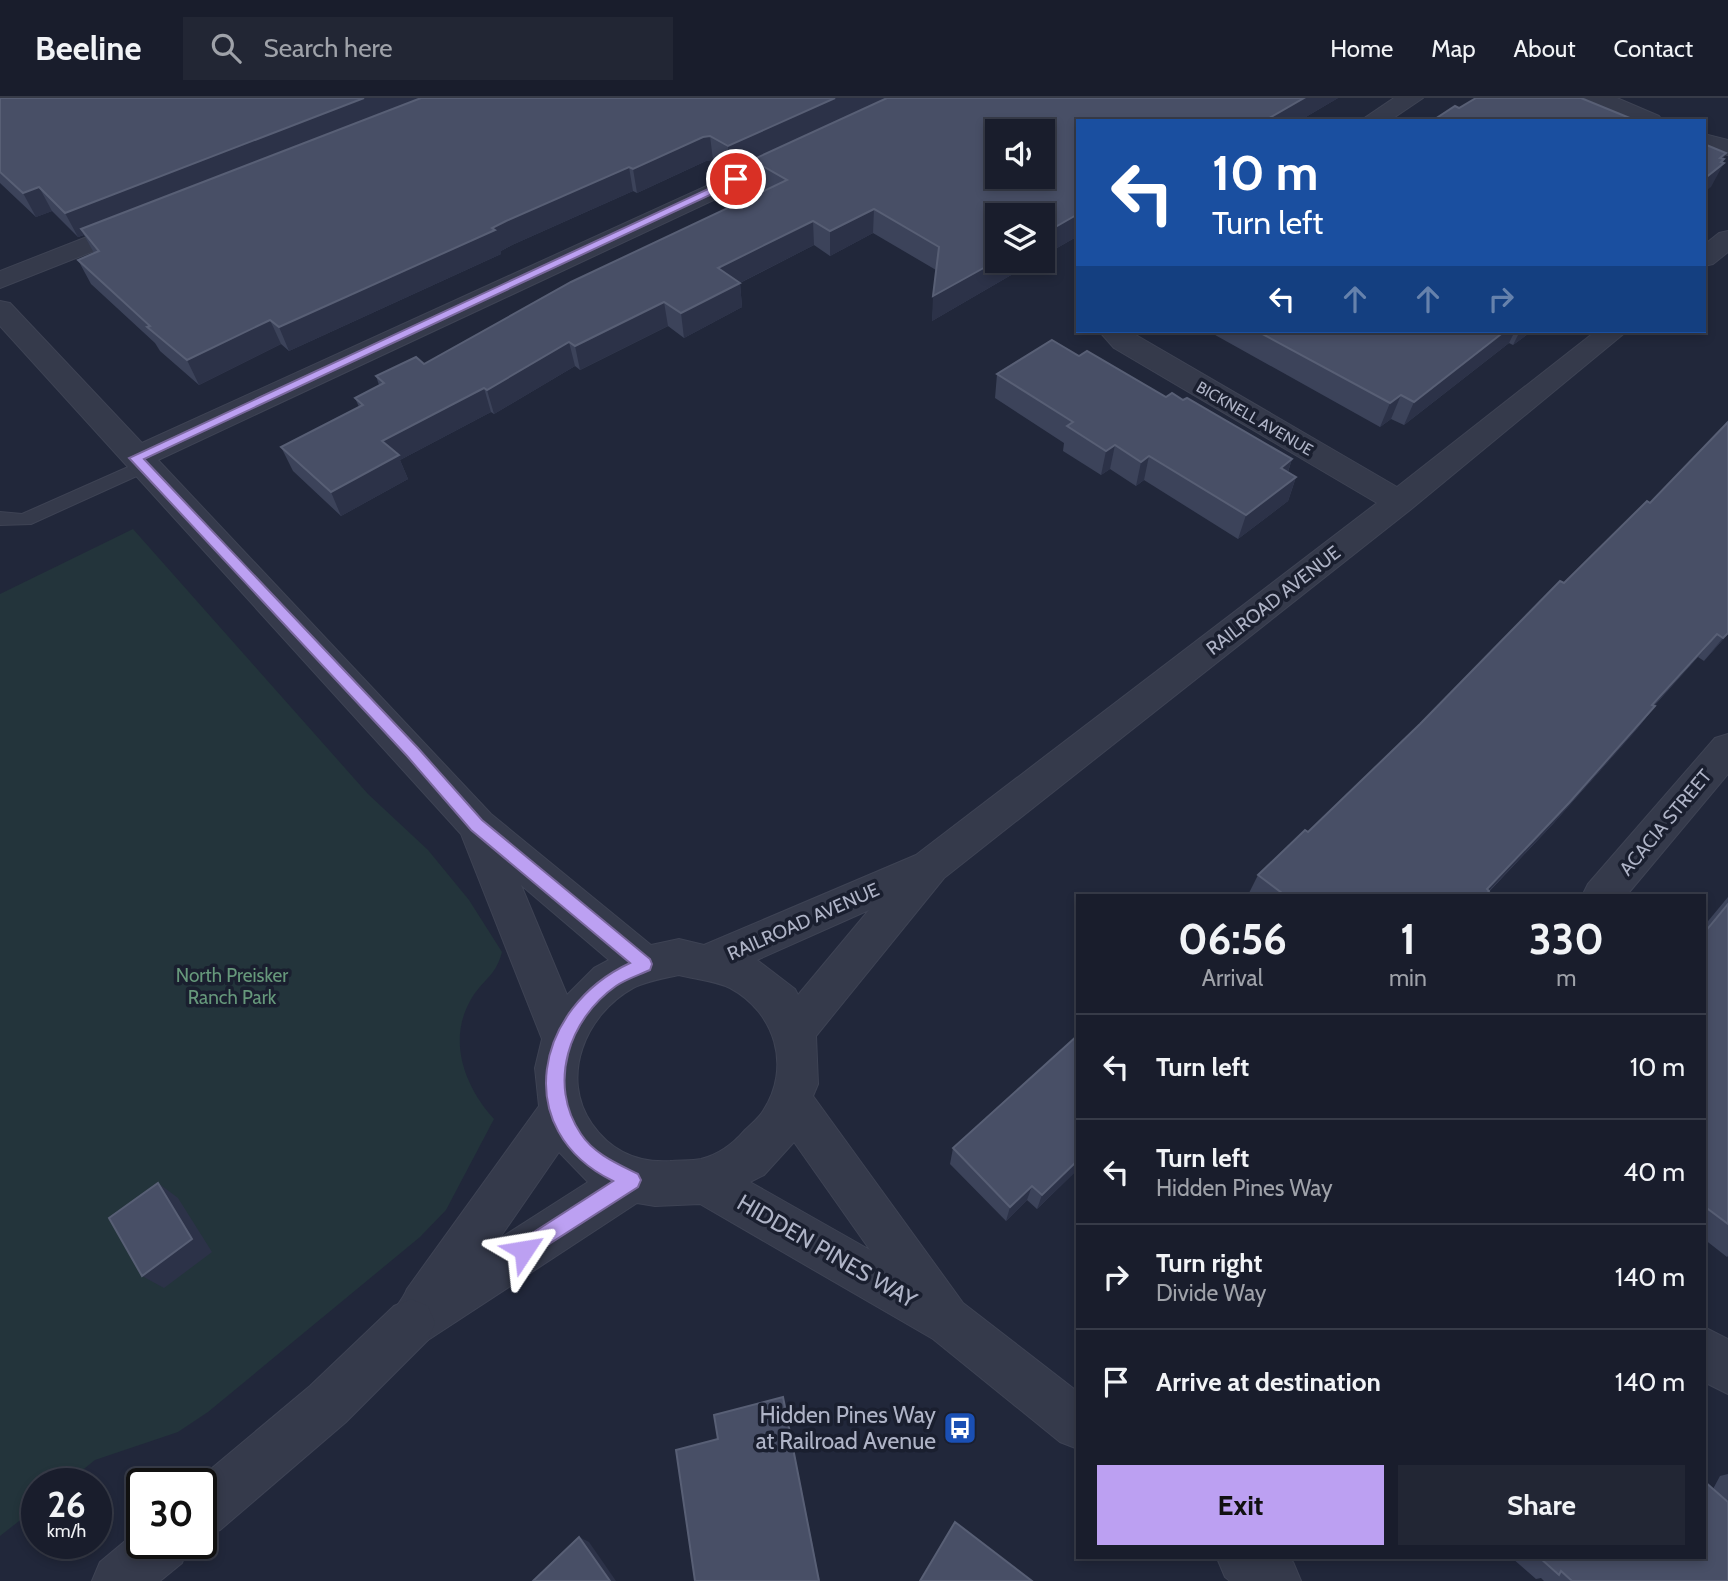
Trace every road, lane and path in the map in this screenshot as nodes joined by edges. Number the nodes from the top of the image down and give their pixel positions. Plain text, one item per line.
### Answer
1 (1411, 98) edge
2 (1597, 98) edge
3 (1375, 119) edge
4 (1646, 119) edge
5 (824, 139) edge
6 (1706, 142) edge
7 (1728, 148) edge
8 (166, 214) edge
9 (1728, 239) edge
10 (1706, 256) edge
11 (0, 280) edge
12 (0, 309) edge
13 (1115, 333) edge
14 (1610, 333) edge
15 (140, 462) junction
16 (1399, 502) junction
17 (0, 518) edge
18 (1728, 748) edge
19 (477, 825) junction
20 (930, 866) junction
21 (1604, 894) edge
22 (713, 960) junction
23 (644, 964) junction
24 (795, 1030) junction
25 (563, 1037) junction
26 (792, 1103) junction
27 (560, 1113) junction
28 (632, 1180) junction
29 (704, 1181) junction
30 (950, 1322) junction
31 (411, 1324) junction
32 (1706, 1352) edge
33 (1728, 1369) edge
34 (1076, 1422) edge
35 (217, 1498) edge
36 (145, 1559) edge
37 (1245, 1559) edge
38 (119, 1581) edge
39 (1274, 1581) edge

1 - 3 street
2 - 4 street
5 - 15 street
6 - 7 street
8 - 11 street
9 - 10 street
12 - 15 street
13 - 16 street, BICKNELL AVENUE
14 - 16 street, RAILROAD AVENUE
15 - 17 lane
15 - 19 street
16 - 20 street, RAILROAD AVENUE
18 - 21 street, ACACIA STREET
19 - 23 street
19 - 25 street
20 - 22 street, RAILROAD AVENUE
20 - 24 street, RAILROAD AVENUE
22 - 23 street
22 - 24 street
23 - 25 street
24 - 26 street
25 - 27 street
26 - 29 street
26 - 30 street, HIDDEN PINES WAY
27 - 28 street
27 - 31 street
28 - 29 street
28 - 31 street
29 - 30 street, HIDDEN PINES WAY
30 - 34 street, HIDDEN PINES WAY
31 - 35 street
32 - 33 street
36 - 38 street
37 - 39 street

